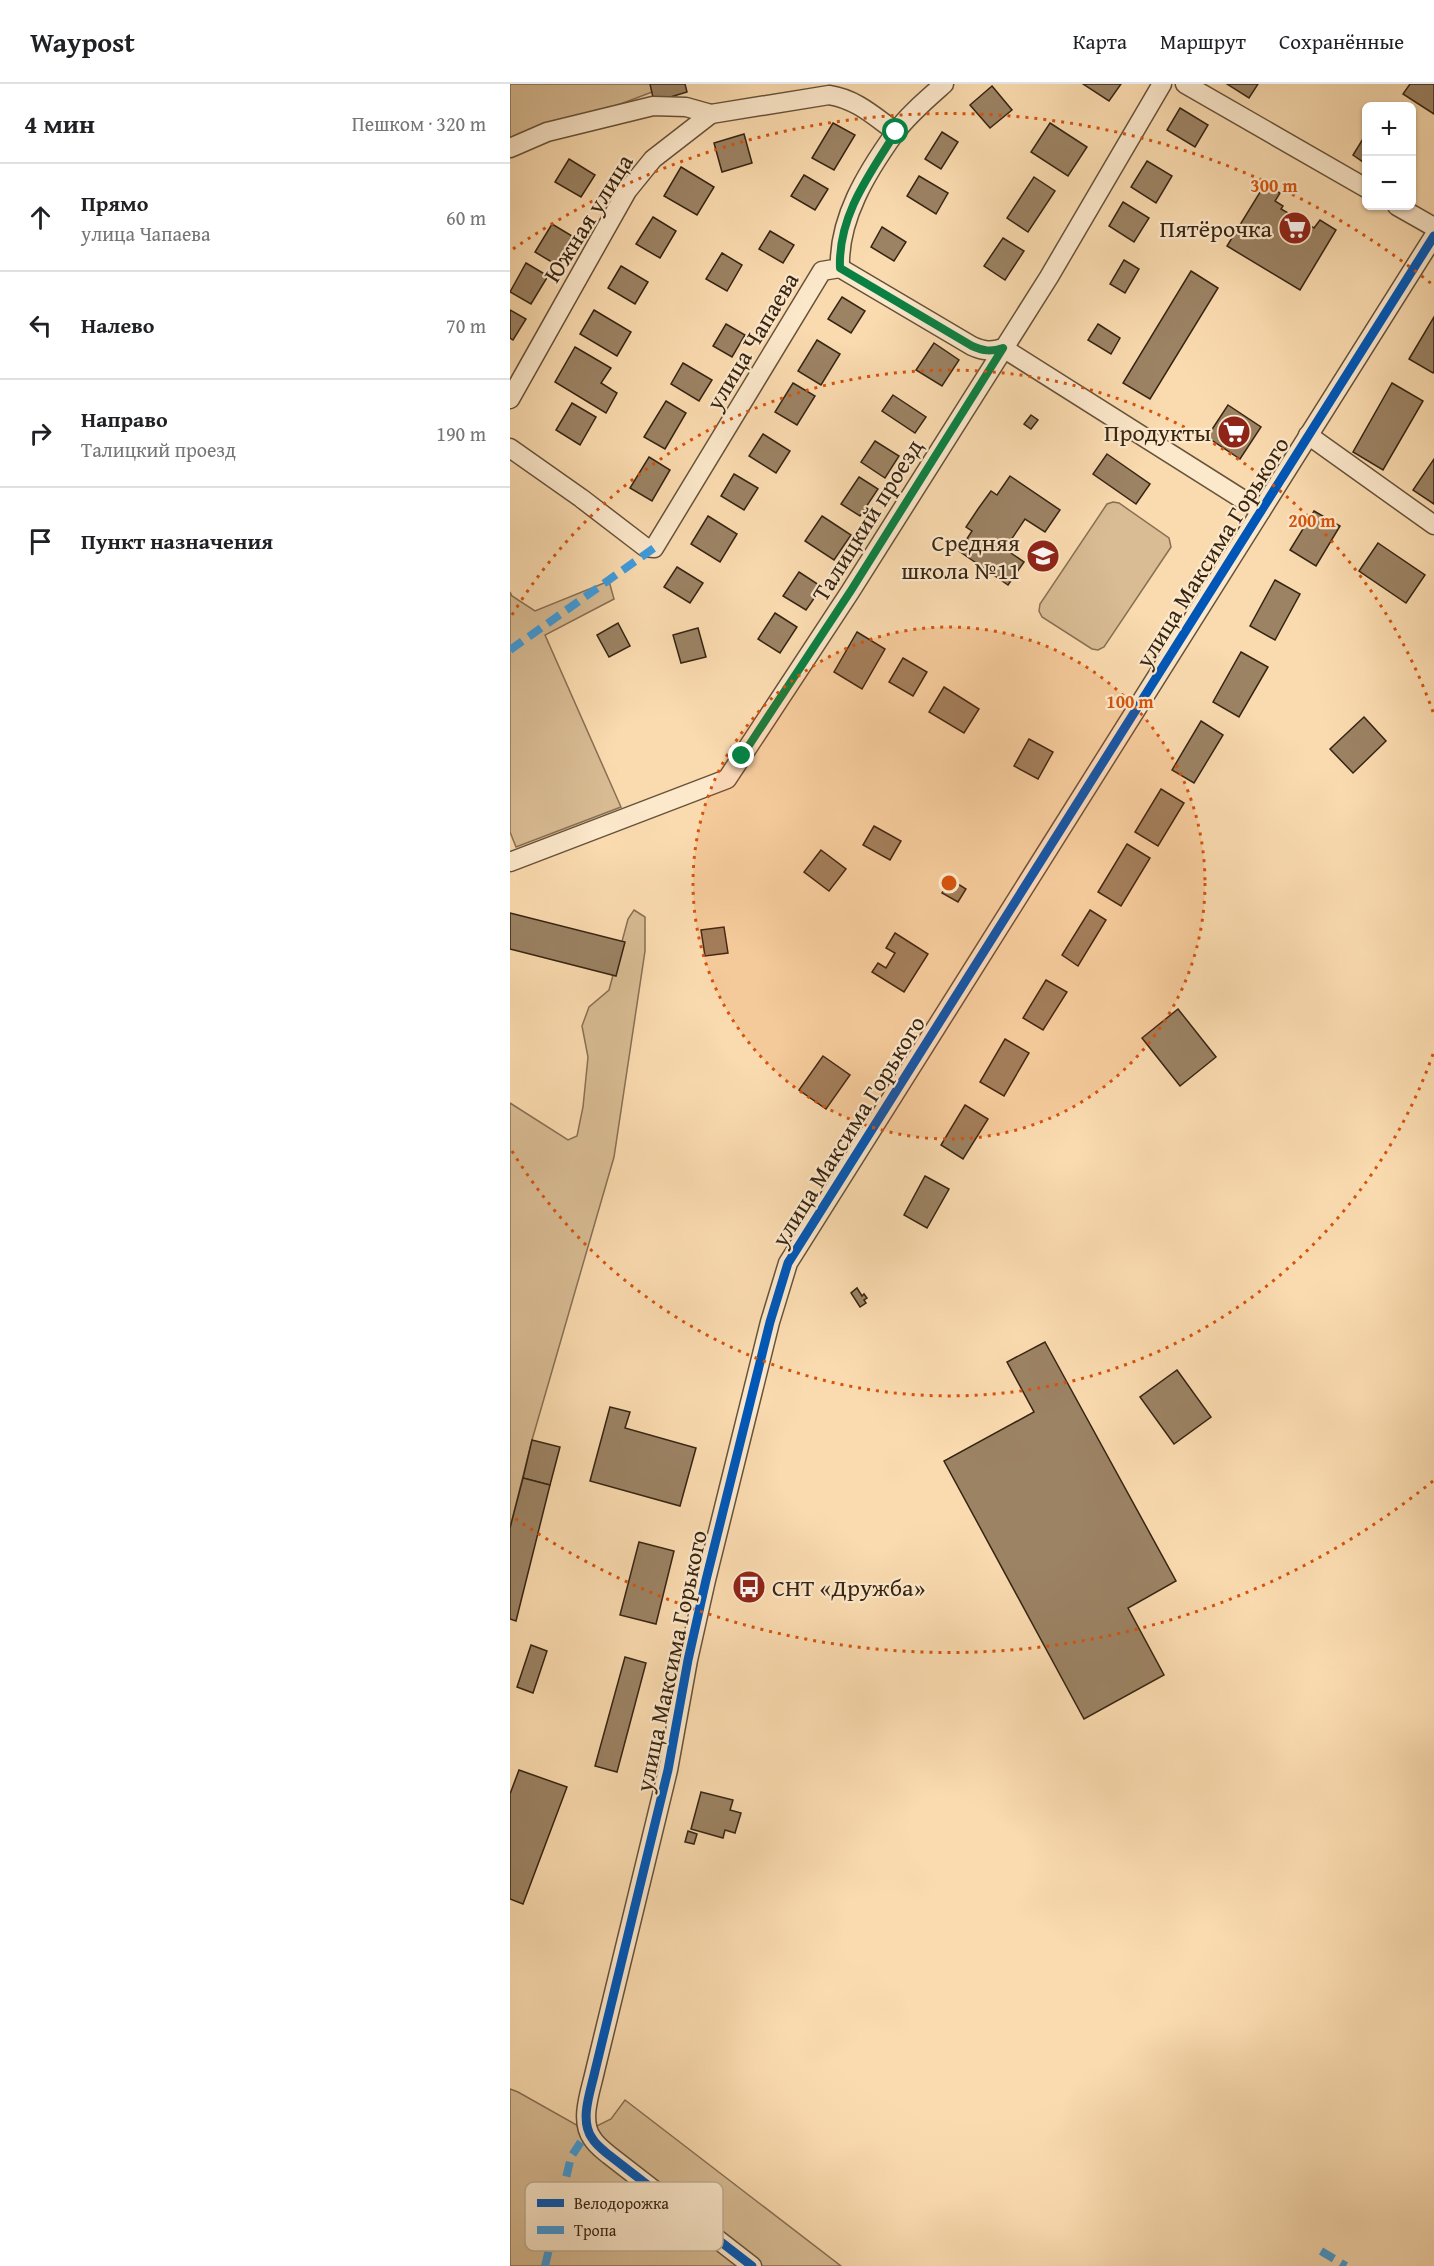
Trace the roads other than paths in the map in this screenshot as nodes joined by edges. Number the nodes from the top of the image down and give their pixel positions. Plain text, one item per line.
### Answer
1 (944, 84) edge
2 (1162, 84) edge
3 (1185, 84) edge
4 (711, 114) junction
5 (896, 132) junction
6 (510, 148) edge
7 (1362, 186) edge
8 (1404, 210) edge
9 (1434, 227) edge
10 (1434, 236) edge
11 (840, 268) junction
12 (1003, 348) junction
13 (510, 399) edge
14 (1308, 435) junction
15 (510, 448) edge
16 (1261, 511) junction
17 (1434, 525) edge
18 (510, 862) edge
19 (643, 2182) edge
20 (723, 2244) edge
21 (752, 2266) edge

1 - 5 street
2 - 12 street, Талицкий проезд
3 - 7 street
4 - 5 street
4 - 6 street
4 - 13 street, Южная улица
5 - 11 street
8 - 9 street
10 - 14 street, улица Максима Горького
11 - 12 street
11 - 15 street, улица Чапаева
12 - 16 street
12 - 18 street, Талицкий проезд
14 - 16 street, улица Максима Горького
14 - 17 street
16 - 19 street, улица Максима Горького
20 - 21 street, улица Максима Горького

